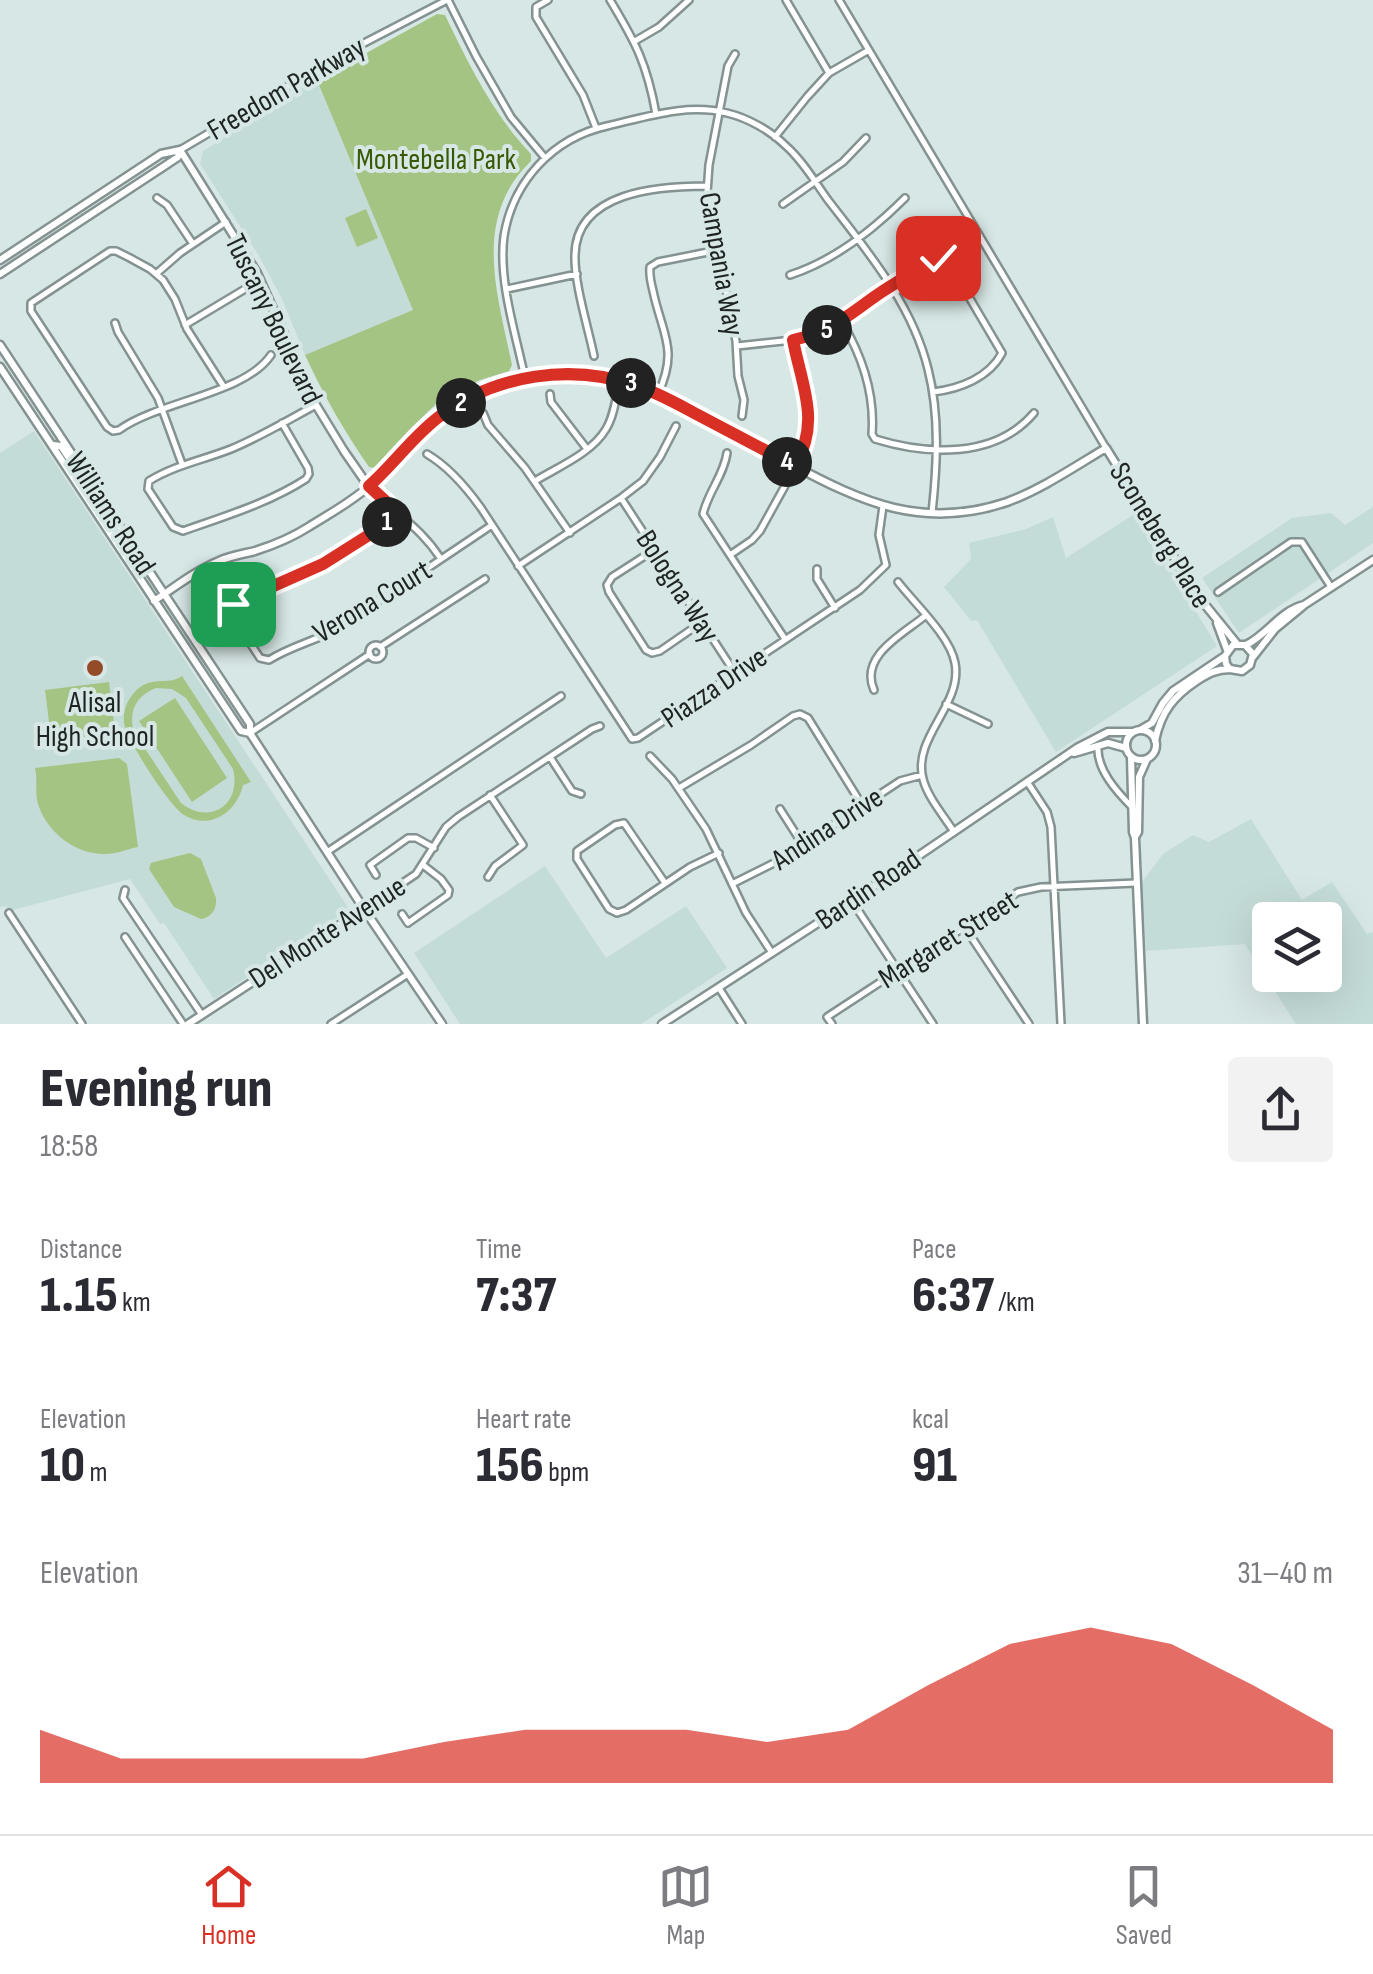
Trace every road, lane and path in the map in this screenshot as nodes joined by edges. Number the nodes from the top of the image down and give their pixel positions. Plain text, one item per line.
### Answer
1 (448, 0) edge
2 (548, 0) edge
3 (610, 0) edge
4 (689, 0) edge
5 (786, 0) edge
6 (839, 0) edge
7 (635, 41) junction
8 (869, 50) junction
9 (735, 54) dead end
10 (829, 74) junction
11 (719, 112) junction
12 (656, 114) junction
13 (596, 128) junction
14 (776, 136) junction
15 (866, 138) dead end
16 (180, 150) junction
17 (545, 158) junction
18 (816, 183) junction
19 (707, 186) junction
20 (157, 198) dead end
21 (905, 198) dead end
22 (783, 204) dead end
23 (226, 222) junction
24 (857, 238) junction
25 (192, 244) junction
26 (718, 250) junction
27 (0, 260) edge
28 (0, 274) edge
29 (156, 274) junction
30 (577, 274) junction
31 (790, 276) dead end
32 (892, 286) junction
33 (507, 289) junction
34 (244, 290) dead end
35 (842, 322) junction
36 (114, 323) dead end
37 (185, 325) junction
38 (793, 340) junction
39 (0, 345) edge
40 (737, 346) junction
41 (271, 354) dead end
42 (594, 356) dead end
43 (0, 367) edge
44 (524, 378) junction
45 (620, 380) junction
46 (224, 387) junction
47 (933, 392) junction
48 (550, 394) dead end
49 (658, 394) junction
50 (316, 405) junction
51 (162, 408) junction
52 (483, 413) dead end
53 (1034, 413) dead end
54 (742, 416) dead end
55 (282, 423) junction
56 (676, 426) dead end
57 (52, 446) junction
58 (1106, 448) junction
59 (586, 449) junction
60 (936, 451) junction
61 (727, 453) dead end
62 (426, 454) dead end
63 (182, 464) junction
64 (795, 466) junction
65 (535, 481) junction
66 (369, 486) junction
67 (621, 498) junction
68 (884, 506) junction
69 (396, 511) junction
70 (932, 513) junction
71 (492, 525) junction
72 (124, 530) junction
73 (570, 533) junction
74 (654, 550) junction
75 (730, 555) junction
76 (442, 559) junction
77 (1373, 560) edge
78 (518, 566) junction
79 (817, 568) dead end
80 (485, 579) dead end
81 (898, 582) dead end
82 (1331, 587) junction
83 (1218, 592) dead end
84 (164, 594) junction
85 (154, 601) junction
86 (1304, 605) junction
87 (835, 608) junction
88 (925, 616) junction
89 (702, 622) junction
90 (1216, 622) junction
91 (785, 640) junction
92 (1241, 645) junction
93 (1226, 653) junction
94 (1253, 658) junction
95 (1230, 669) junction
96 (735, 673) junction
97 (874, 690) dead end
98 (561, 696) dead end
99 (946, 704) junction
100 (988, 724) dead end
101 (600, 726) dead end
102 (1136, 731) junction
103 (250, 733) junction
104 (1156, 741) junction
105 (1098, 744) junction
106 (1126, 748) junction
107 (1073, 753) junction
108 (650, 756) dead end
109 (550, 757) junction
110 (1131, 757) junction
111 (1147, 759) junction
112 (922, 776) junction
113 (1028, 783) junction
114 (1132, 787) junction
115 (679, 788) junction
116 (581, 794) dead end
117 (1119, 794) junction
118 (490, 796) junction
119 (862, 805) junction
120 (1132, 807) junction
121 (780, 810) dead end
122 (954, 832) junction
123 (1135, 838) junction
124 (803, 845) junction
125 (434, 848) junction
126 (327, 852) junction
127 (719, 853) junction
128 (424, 865) junction
129 (376, 874) dead end
130 (488, 877) dead end
131 (665, 883) junction
132 (1136, 883) junction
133 (732, 884) junction
134 (1054, 886) junction
135 (125, 890) dead end
136 (852, 901) junction
137 (364, 909) junction
138 (9, 913) dead end
139 (402, 914) dead end
140 (964, 926) junction
141 (126, 936) dead end
142 (772, 953) junction
143 (898, 970) junction
144 (409, 973) junction
145 (718, 988) junction
146 (202, 1015) junction
147 (82, 1024) edge
148 (186, 1024) edge
149 (331, 1024) edge
150 (442, 1024) edge
151 (662, 1024) edge
152 (742, 1024) edge
153 (832, 1024) edge
154 (933, 1024) edge
155 (1029, 1024) edge
156 (1061, 1024) edge
157 (1143, 1024) edge

1 - 16 street, Freedom Parkway
1 - 17 street
2 - 13 street
3 - 7 street
4 - 7 street
5 - 10 street
6 - 8 street
7 - 12 street
8 - 10 street
8 - 58 street
9 - 11 street, Campania Way
10 - 14 street
11 - 12 street
11 - 14 street
11 - 19 street, Campania Way
12 - 13 street
13 - 17 street
14 - 18 street
15 - 18 street
16 - 23 street, Tuscany Boulevard
16 - 27 street, Freedom Parkway
16 - 28 street, Freedom Parkway
17 - 33 street
18 - 22 street
18 - 24 street
19 - 26 street, Campania Way
19 - 30 street
20 - 25 street
21 - 24 street
23 - 25 street
23 - 50 street, Tuscany Boulevard
24 - 31 street
24 - 32 street
25 - 29 street
26 - 40 street, Campania Way
26 - 49 street
29 - 37 street
29 - 51 street
30 - 33 street
30 - 42 street
32 - 35 street
32 - 47 street
32 - 47 street
33 - 44 street
34 - 37 street
35 - 38 street
35 - 60 street
36 - 51 street
37 - 46 street
38 - 40 street
38 - 64 street
39 - 72 street, Williams Road
40 - 54 street, Campania Way
41 - 46 street
43 - 57 street, Williams Road
44 - 45 street
44 - 66 street
45 - 49 street
45 - 59 street
46 - 51 street
47 - 60 street
48 - 59 street
49 - 64 street
50 - 55 street
50 - 66 street, Tuscany Boulevard
51 - 63 street
52 - 65 street
53 - 60 street
55 - 63 street
55 - 63 street
56 - 67 street
57 - 72 street
57 - 85 street, Williams Road
58 - 70 street
58 - 90 street, Sconeberg Place
59 - 65 street
60 - 70 street
61 - 75 street
62 - 71 street, Piazza Drive
64 - 68 street
64 - 75 street
65 - 73 street
66 - 69 street
66 - 84 street
67 - 73 street
67 - 74 street, Bologna Way
68 - 70 street
68 - 87 street, Piazza Drive
69 - 76 street
69 - 76 street, Verona Court
71 - 76 street, Verona Court
71 - 78 street, Piazza Drive
72 - 84 street, Williams Road
73 - 78 street
74 - 89 street, Bologna Way
74 - 89 street
75 - 91 street
77 - 82 street
78 - 96 street, Piazza Drive
79 - 87 street
80 - 103 street
81 - 88 street
82 - 83 street
82 - 86 street
84 - 85 street
84 - 103 street, Williams Road
85 - 103 street, Williams Road
86 - 92 street
86 - 94 street
87 - 91 street, Piazza Drive
88 - 97 street
88 - 99 street
89 - 96 street, Bologna Way
90 - 92 street, Sconeberg Place
90 - 93 street, Sconeberg Place
91 - 96 street, Piazza Drive
92 - 93 street
92 - 94 street
93 - 95 street
93 - 102 street
94 - 95 street
95 - 104 street
98 - 126 street
99 - 100 street
99 - 112 street
101 - 109 street, Del Monte Avenue
102 - 104 street
102 - 106 street
102 - 107 street, Bardin Road
103 - 126 street, Williams Road
104 - 111 street
105 - 106 street, Bardin Road
105 - 107 street, Bardin Road
105 - 117 street
106 - 110 street
107 - 113 street, Bardin Road
108 - 115 street
109 - 116 street
109 - 118 street, Del Monte Avenue
110 - 111 street
110 - 114 street
111 - 123 street
112 - 119 street, Andina Drive
112 - 122 street
113 - 122 street, Bardin Road
113 - 134 street
114 - 117 street
114 - 120 street
115 - 119 street
115 - 127 street
117 - 120 street
118 - 125 street, Del Monte Avenue
118 - 130 street
119 - 124 street, Andina Drive
120 - 123 street
121 - 124 street
122 - 136 street, Bardin Road
123 - 132 street
124 - 133 street, Andina Drive
125 - 128 street, Del Monte Avenue
125 - 129 street
126 - 137 street, Williams Road
127 - 131 street
127 - 133 street
128 - 137 street, Del Monte Avenue
128 - 139 street
131 - 131 street
132 - 134 street, Margaret Street
132 - 157 street
133 - 142 street
134 - 140 street, Margaret Street
134 - 156 street
135 - 146 street
136 - 142 street, Bardin Road
136 - 143 street
137 - 144 street, Williams Road
137 - 146 street, Del Monte Avenue
138 - 147 street
140 - 143 street, Margaret Street
140 - 155 street
141 - 148 street
142 - 145 street, Bardin Road
143 - 153 street, Margaret Street
143 - 154 street
144 - 149 street
144 - 150 street, Williams Road
145 - 151 street, Bardin Road
145 - 152 street
146 - 148 street, Del Monte Avenue

